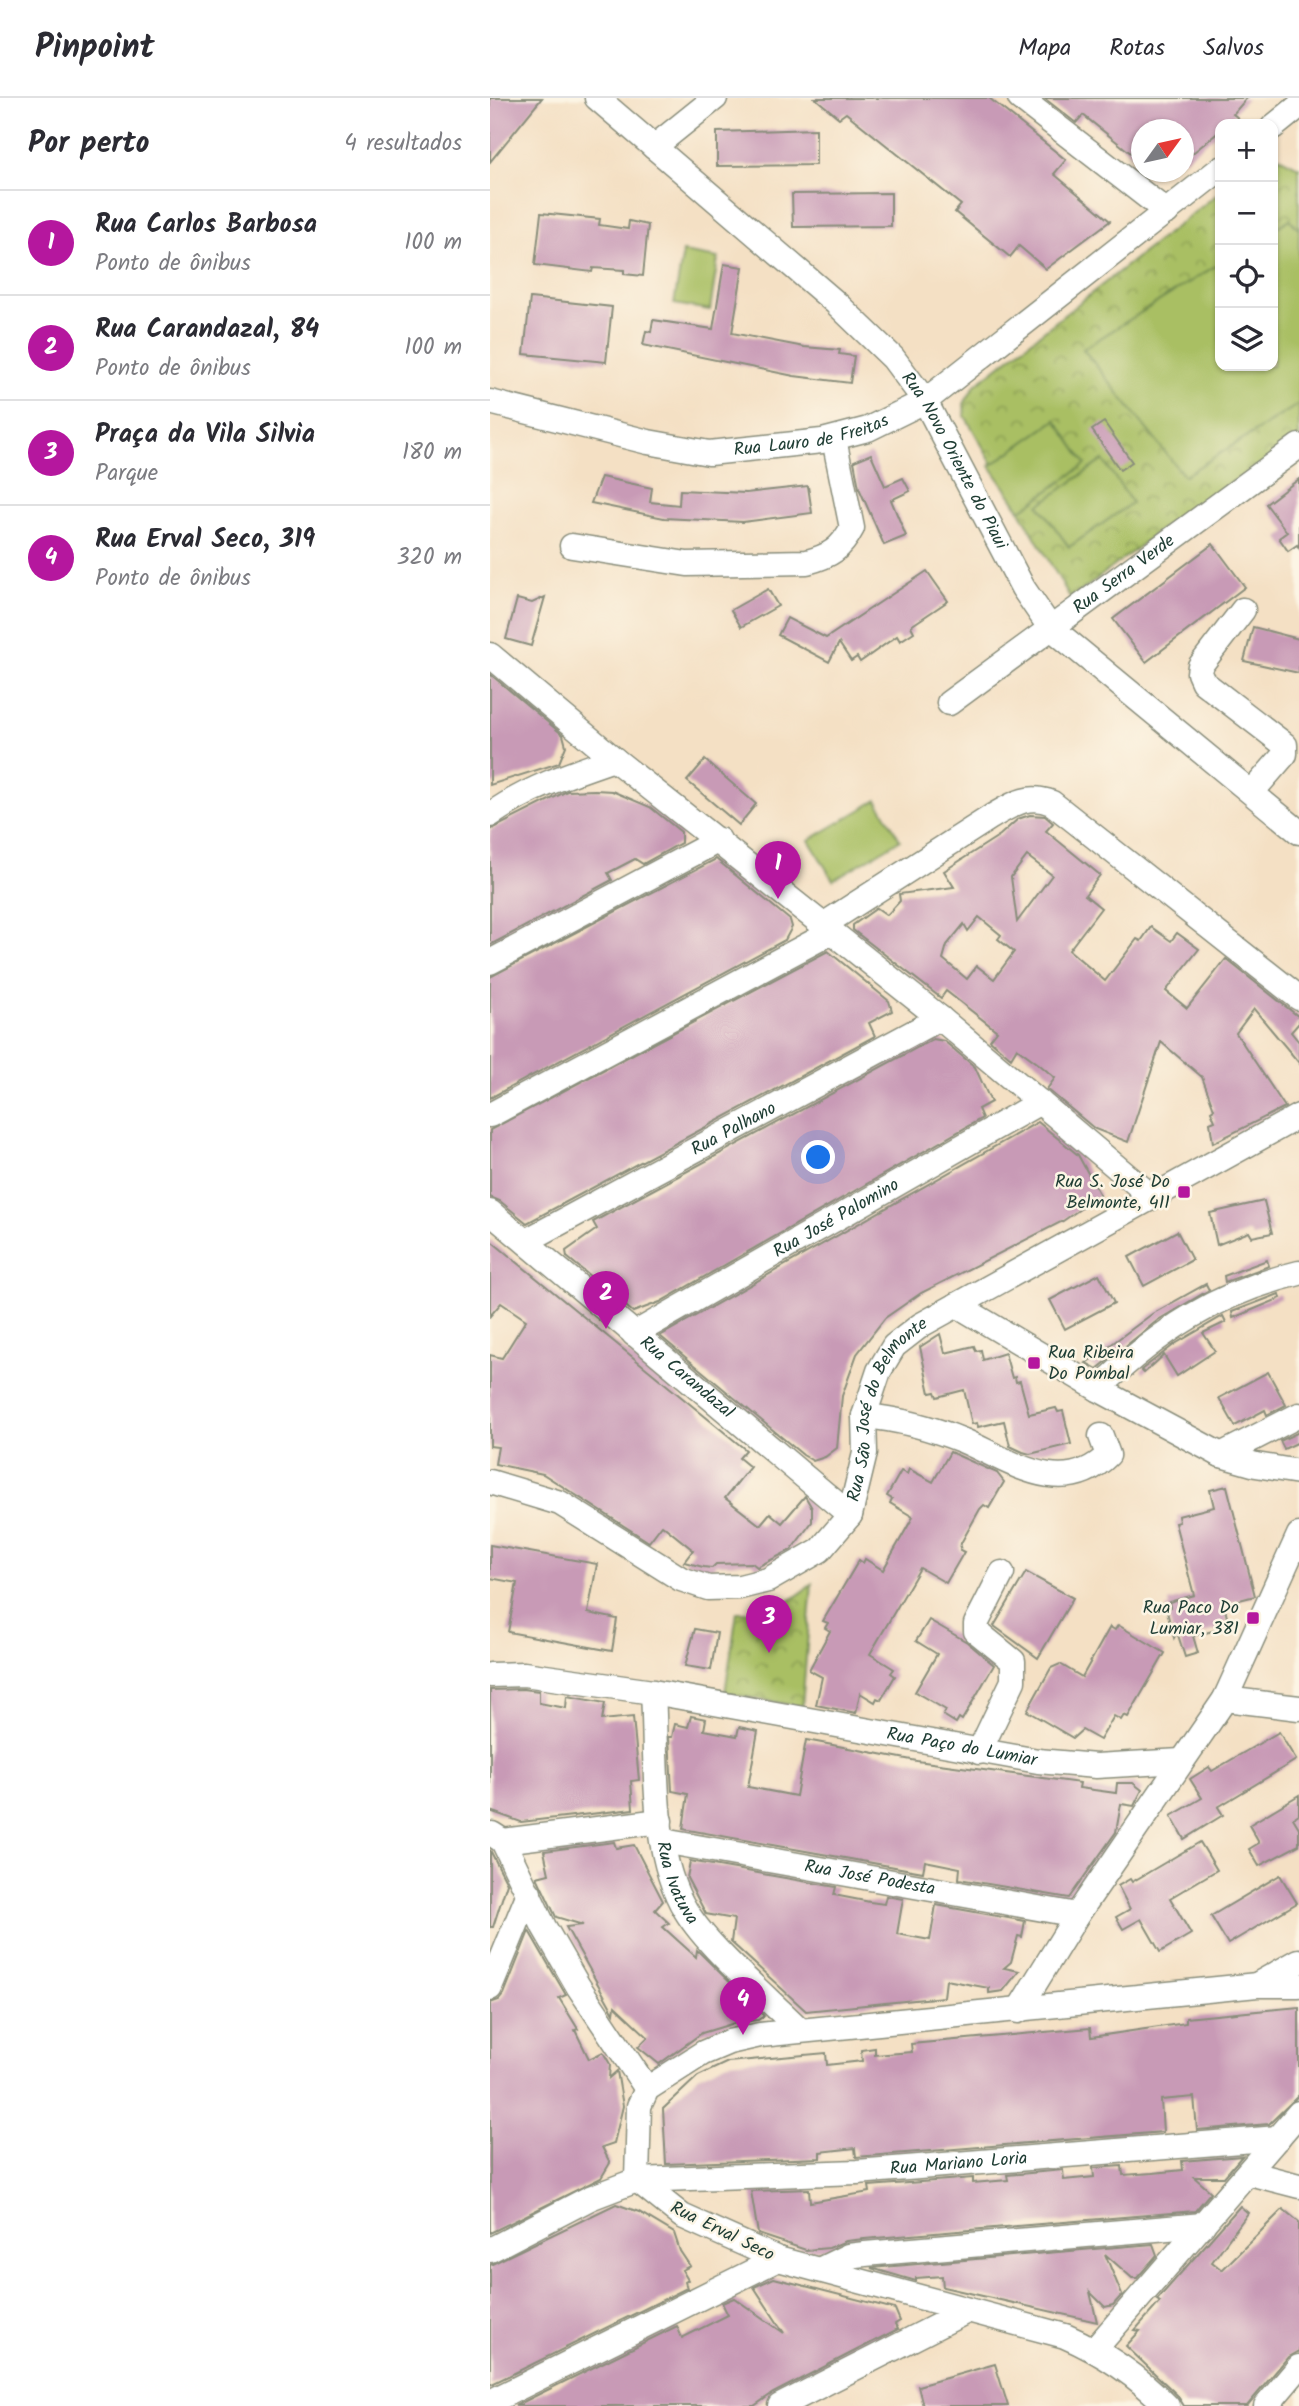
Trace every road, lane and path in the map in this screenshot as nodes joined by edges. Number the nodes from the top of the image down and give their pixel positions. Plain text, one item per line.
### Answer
1 (597, 98) edge
2 (715, 98) edge
3 (1020, 98) edge
4 (1299, 106) edge
5 (1278, 123) edge
6 (654, 146) junction
7 (1215, 173) edge
8 (1167, 212) junction
9 (925, 401) junction
10 (490, 402) edge
11 (834, 439) junction
12 (1299, 446) edge
13 (572, 546) dead end
14 (1243, 610) dead end
15 (1049, 626) junction
16 (490, 655) edge
17 (949, 703) dead end
18 (1293, 750) edge
19 (614, 759) junction
20 (1252, 792) junction
21 (490, 815) edge
22 (1299, 832) edge
23 (719, 840) junction
24 (828, 929) junction
25 (490, 962) edge
26 (1299, 998) edge
27 (940, 1018) junction
28 (1040, 1102) junction
29 (490, 1115) edge
30 (1299, 1116) edge
31 (1152, 1198) junction
32 (490, 1212) edge
33 (526, 1241) junction
34 (1299, 1273) edge
35 (957, 1305) junction
36 (634, 1334) junction
37 (1098, 1389) junction
38 (1299, 1415) edge
39 (864, 1416) junction
40 (1101, 1436) dead end
41 (1221, 1455) junction
42 (1299, 1472) edge
43 (490, 1482) edge
44 (850, 1515) junction
45 (1299, 1535) edge
46 (1002, 1573) dead end
47 (490, 1675) edge
48 (653, 1692) junction
49 (1225, 1699) junction
50 (1299, 1708) edge
51 (979, 1752) junction
52 (1181, 1761) junction
53 (661, 1831) junction
54 (497, 1837) edge
55 (529, 1893) junction
56 (1077, 1915) junction
57 (1299, 1961) edge
58 (1257, 1985) junction
59 (1299, 1985) edge
60 (490, 1988) edge
61 (1018, 2011) junction
62 (800, 2030) junction
63 (647, 2089) junction
64 (1299, 2113) edge
65 (1278, 2138) junction
66 (1249, 2173) junction
67 (637, 2180) junction
68 (1299, 2186) edge
69 (1203, 2225) junction
70 (490, 2250) edge
71 (778, 2259) junction
72 (819, 2270) junction
73 (967, 2311) junction
74 (1095, 2349) junction
75 (1299, 2367) edge
76 (490, 2402) edge
77 (780, 2406) edge
78 (1167, 2406) edge
79 (1266, 2406) edge

1 - 6 street, Rua Novo Oriente do Piaui
2 - 6 street
3 - 8 street
4 - 5 street
6 - 9 street, Rua Novo Oriente do Piaui
7 - 8 street, Rua Lauro de Freitas
8 - 9 street, Rua Lauro de Freitas
9 - 11 street, Rua Lauro de Freitas
9 - 15 street, Rua Novo Oriente do Piaui
10 - 11 street, Rua Lauro de Freitas
11 - 13 street
12 - 15 street, Rua Serra Verde
14 - 18 street
15 - 17 street, Rua Serra Verde
15 - 20 street, Rua Novo Oriente do Piaui
16 - 19 street
18 - 20 street
19 - 21 street
19 - 23 street
20 - 22 street, Rua Novo Oriente do Piaui
23 - 24 street
23 - 25 street
24 - 26 street
24 - 27 street
24 - 29 street
27 - 28 street
27 - 33 street, Rua Palhano
28 - 31 street
28 - 36 street, Rua José Palomino
30 - 31 street, Rua São José do Belmonte
31 - 35 street, Rua São José do Belmonte
32 - 33 street, Rua Carandazal
33 - 36 street, Rua Carandazal
34 - 37 street
35 - 37 street
35 - 39 street, Rua São José do Belmonte
36 - 44 street, Rua Carandazal
37 - 41 street
38 - 41 street
39 - 40 street
39 - 44 street, Rua São José do Belmonte
41 - 42 street
43 - 44 street, Rua São José do Belmonte
45 - 49 street
46 - 51 street
47 - 48 street, Rua Paço do Lumiar
48 - 51 street, Rua Paço do Lumiar
48 - 53 street, Rua Ivatuva
49 - 50 street
49 - 52 street
51 - 52 street, Rua Paço do Lumiar
52 - 56 street
53 - 54 street, Rua José Podesta
53 - 56 street, Rua José Podesta
53 - 62 street, Rua Ivatuva
54 - 55 street
55 - 60 street
55 - 63 street
56 - 61 street
57 - 58 street
58 - 59 street
58 - 61 street
61 - 62 street
62 - 63 street
63 - 67 street
64 - 65 street
65 - 66 street
65 - 67 street, Rua Mariano Loria
66 - 68 street
66 - 69 street
67 - 70 street, Rua Mariano Loria
67 - 71 street, Rua Erval Seco
69 - 72 street
69 - 74 street
71 - 72 street, Rua Erval Seco
71 - 76 street
72 - 73 street, Rua Erval Seco
73 - 74 street, Rua Erval Seco
73 - 77 street
74 - 78 street, Rua Erval Seco
75 - 79 street

